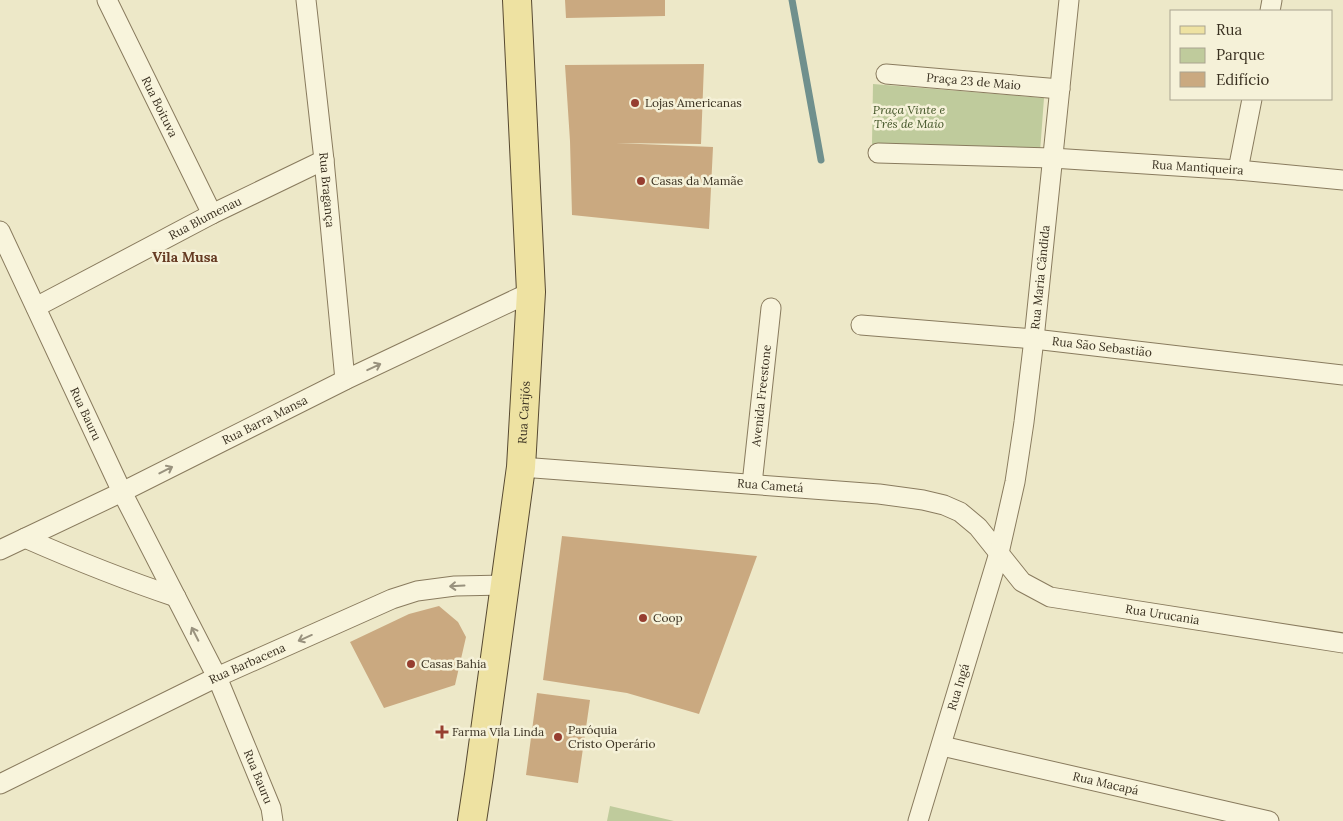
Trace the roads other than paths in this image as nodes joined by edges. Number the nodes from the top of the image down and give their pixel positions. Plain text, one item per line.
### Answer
1 (107, 0) edge
2 (306, 0) edge
3 (517, 0) edge
4 (1069, 0) edge
5 (886, 74) dead end
6 (1060, 88) junction
7 (1252, 100) edge
8 (878, 153) dead end
9 (1052, 158) junction
10 (324, 160) junction
11 (1238, 170) junction
12 (1343, 180) edge
13 (212, 214) junction
14 (0, 231) edge
15 (531, 292) junction
16 (36, 307) junction
17 (771, 308) dead end
18 (861, 325) dead end
19 (1034, 339) junction
20 (1343, 375) edge
21 (345, 380) junction
22 (521, 467) junction
23 (752, 484) junction
24 (122, 492) junction
25 (26, 538) junction
26 (0, 550) edge
27 (999, 553) junction
28 (506, 585) junction
29 (176, 597) junction
30 (1343, 643) edge
31 (217, 677) junction
32 (942, 746) junction
33 (0, 784) edge
34 (273, 821) edge
35 (472, 821) edge
36 (918, 821) edge
37 (1269, 821) edge

1 - 13 street, Rua Boituva
2 - 10 street, Rua Bragança
3 - 15 main road, Rua Carijós
4 - 6 street, Rua Maria Cândida
5 - 6 street, Praça 23 de Maio
6 - 9 street, Rua Maria Cândida
7 - 11 street
8 - 9 street
9 - 11 street, Rua Mantiqueira
9 - 19 street, Rua Maria Cândida
10 - 13 street, Rua Blumenau
10 - 21 street, Rua Bragança
11 - 12 street, Rua Mantiqueira
13 - 16 street, Rua Blumenau
14 - 16 street, Rua Bauru
21 -> 15 street, Rua Barra Mansa
15 - 22 main road, Rua Carijós
16 - 24 street, Rua Bauru
17 - 23 street, Avenida Freestone
18 - 19 street, Rua São Sebastião
19 - 20 street, Rua São Sebastião
19 - 27 street, Rua Maria Cândida
24 -> 21 street, Rua Barra Mansa
22 - 23 street, Rua Cametá
22 - 28 main road, Rua Carijós
23 - 27 street, Rua Cametá
24 - 25 street, Rua Barra Mansa
24 - 29 street, Rua Bauru
25 - 26 street, Rua Barra Mansa
25 - 29 street
27 - 30 street, Rua Urucania
27 - 32 street, Rua Ingá
28 -> 31 street, Rua Barbacena
28 - 35 main road, Rua Carijós
31 -> 29 street, Rua Bauru
31 - 33 street, Rua Barbacena
31 - 34 street, Rua Bauru
32 - 36 street, Rua Ingá
32 - 37 street, Rua Macapá

